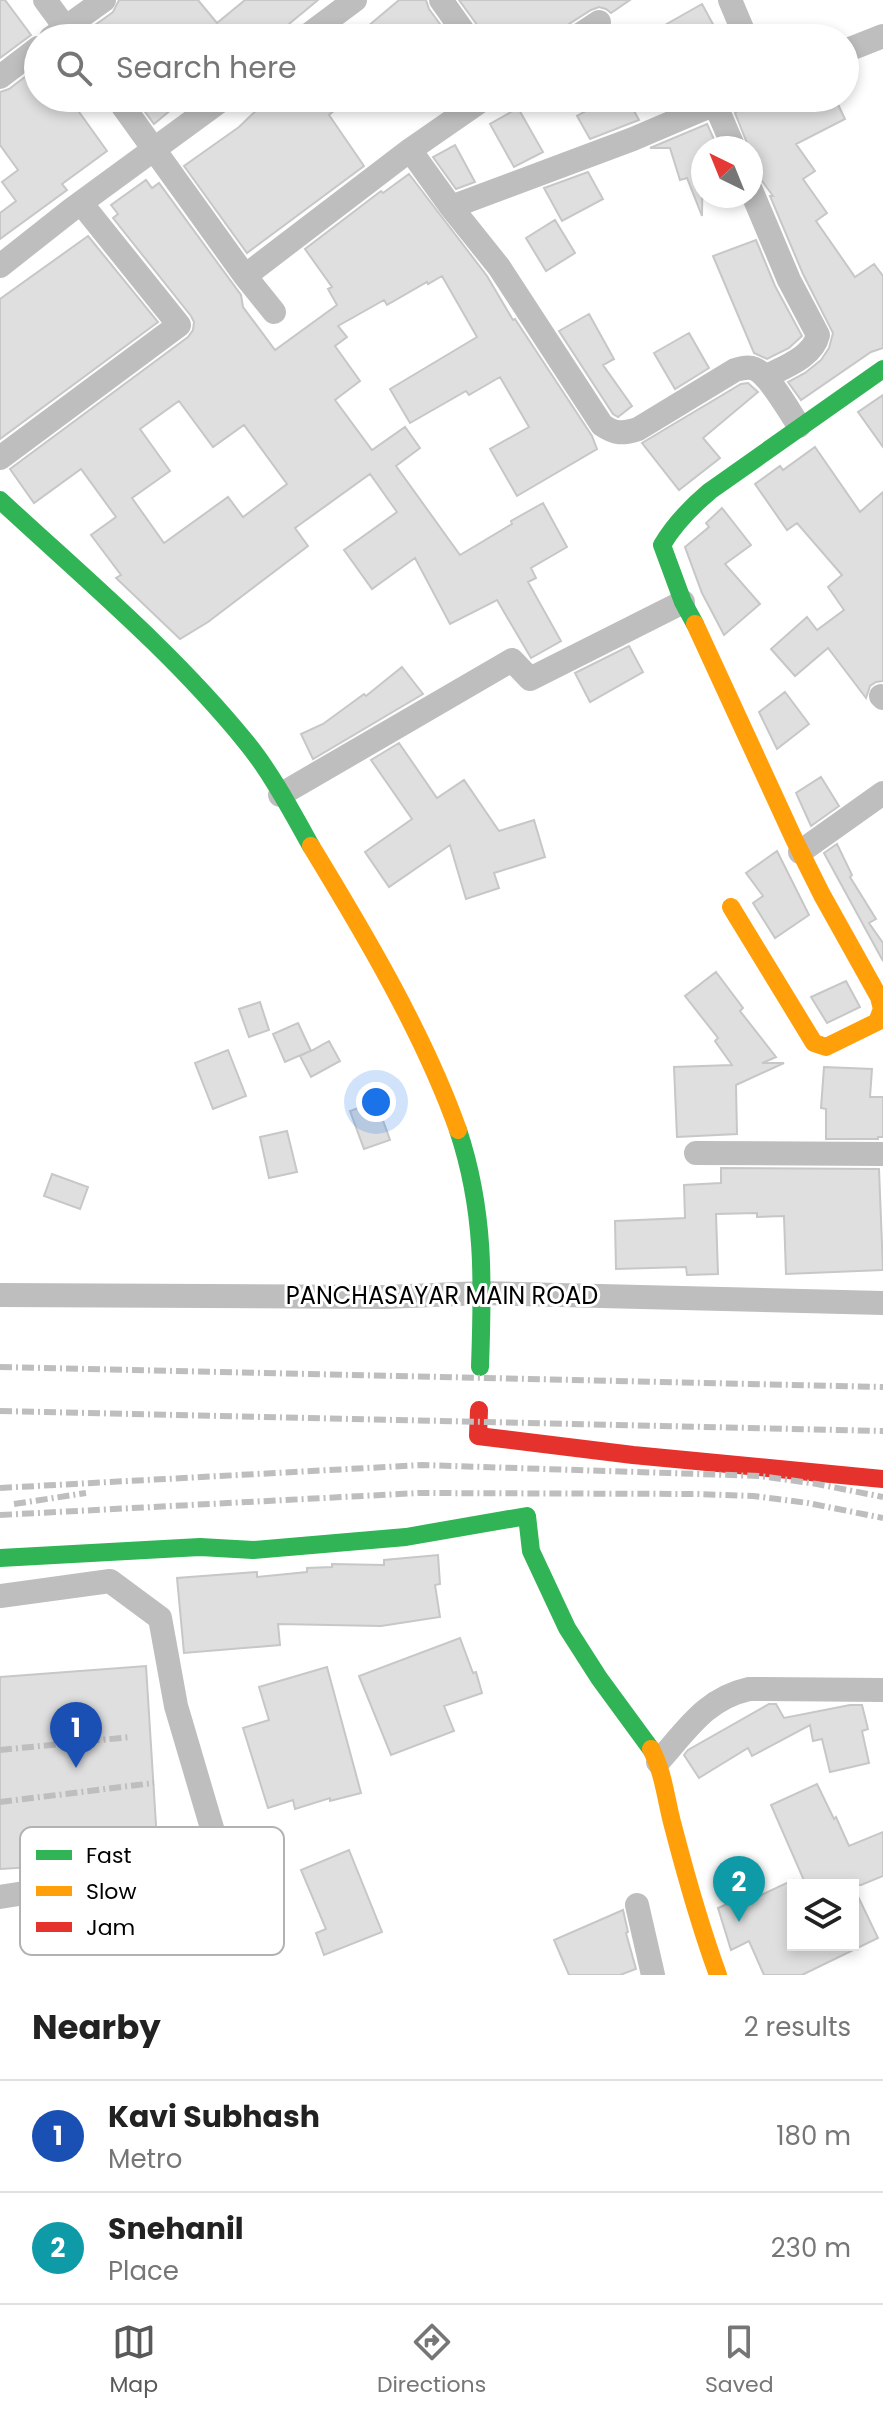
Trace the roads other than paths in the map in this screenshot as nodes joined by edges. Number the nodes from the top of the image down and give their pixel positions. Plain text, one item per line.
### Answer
1 (45, 0) edge
2 (104, 0) edge
3 (355, 0) edge
4 (441, 0) edge
5 (730, 0) edge
6 (599, 22) dead end
7 (58, 24) edge
8 (75, 24) edge
9 (323, 24) edge
10 (458, 24) edge
11 (596, 24) edge
12 (740, 24) edge
13 (883, 36) edge
14 (859, 45) edge
15 (24, 59) edge
16 (0, 77) edge
17 (127, 112) edge
18 (205, 112) edge
19 (465, 112) edge
20 (697, 112) edge
21 (726, 112) edge
22 (731, 136) edge
23 (154, 150) junction
24 (410, 150) junction
25 (81, 203) junction
26 (451, 207) junction
27 (759, 208) edge
28 (0, 266) edge
29 (245, 276) junction
30 (274, 312) dead end
31 (883, 369) edge
32 (765, 377) junction
33 (799, 426) junction
34 (0, 458) edge
35 (0, 500) edge
36 (683, 602) junction
37 (883, 793) edge
38 (280, 795) junction
39 (800, 852) junction
40 (731, 907) dead end
41 (881, 996) edge
42 (696, 1153) dead end
43 (883, 1154) edge
44 (482, 1293) junction
45 (0, 1295) edge
46 (883, 1303) edge
47 (480, 1367) dead end
48 (479, 1410) dead end
49 (883, 1479) edge
50 (0, 1558) edge
51 (0, 1596) edge
52 (883, 1690) edge
53 (658, 1762) junction
54 (212, 1827) edge
55 (20, 1894) edge
56 (0, 1897) edge
57 (637, 1905) dead end
58 (653, 1975) edge
59 (718, 1975) edge

1 - 7 street
2 - 8 street
3 - 9 street
4 - 10 street
5 - 12 street
6 - 11 street
13 - 14 street
15 - 16 street
17 - 23 street
18 - 23 street
19 - 24 street
20 - 26 street
21 - 22 street
23 - 25 street
23 - 29 street
24 - 26 street
24 - 29 street
25 - 28 street
25 - 34 street
26 - 32 street
27 - 32 street
29 - 30 street
31 - 33 street
32 - 33 street
33 - 36 street
35 - 38 street
36 - 38 street
36 - 39 street
37 - 39 street
38 - 44 street
39 - 41 street
40 - 41 street
42 - 43 street
44 - 45 street, PANCHASAYAR MAIN ROAD
44 - 46 street, PANCHASAYAR MAIN ROAD
44 - 47 street
48 - 49 street
50 - 53 street
51 - 54 street
52 - 53 street
53 - 59 street
55 - 56 street
57 - 58 street

